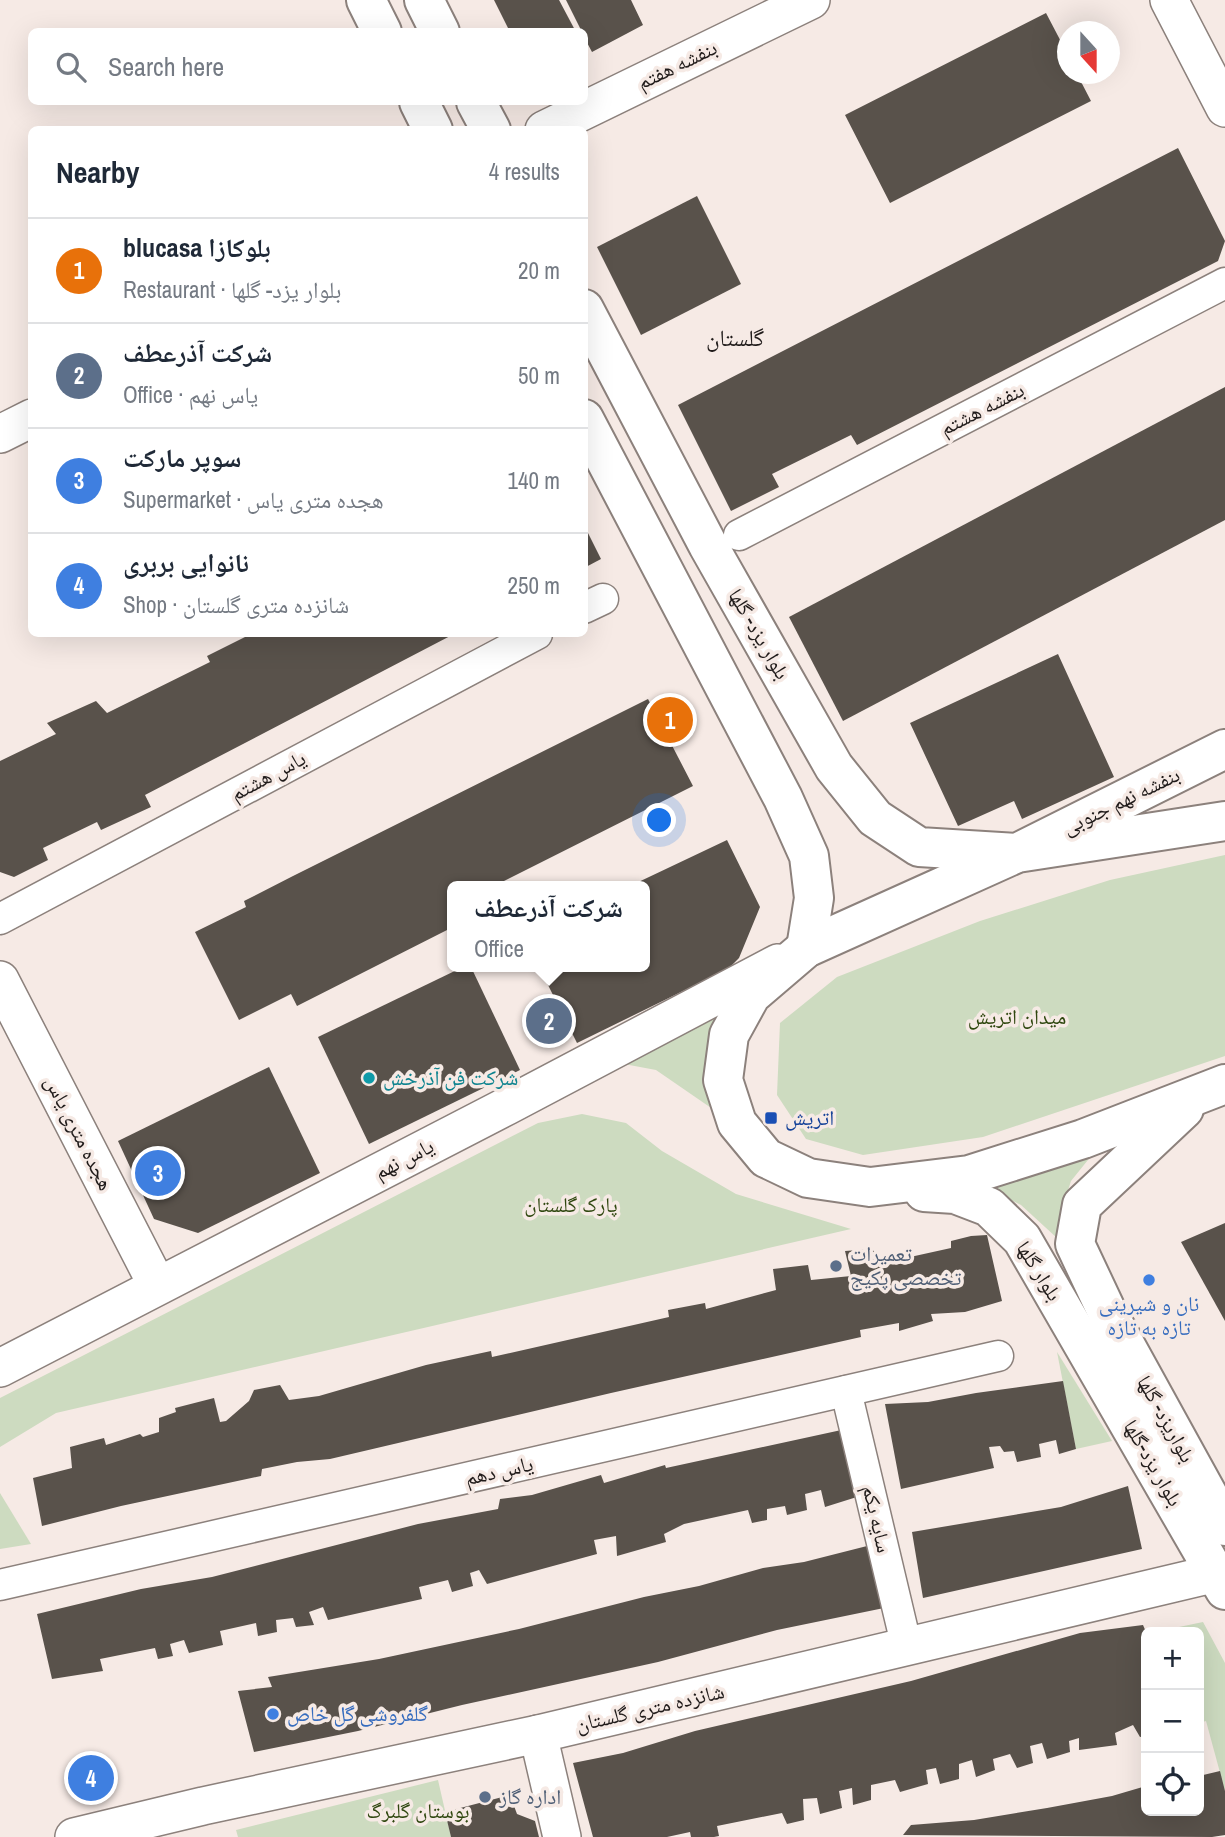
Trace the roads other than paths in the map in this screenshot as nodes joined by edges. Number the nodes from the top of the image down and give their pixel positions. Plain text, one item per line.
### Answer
1 (366, 0) edge
2 (424, 0) edge
3 (811, 0) edge
4 (1169, 0) edge
5 (380, 28) edge
6 (438, 28) edge
7 (420, 105) edge
8 (478, 105) edge
9 (1225, 108) edge
10 (431, 126) edge
11 (489, 126) edge
12 (552, 126) edge
13 (1225, 283) edge
14 (588, 317) edge
15 (28, 420) edge
16 (588, 427) edge
17 (0, 434) edge
18 (739, 535) dead end
19 (531, 637) edge
20 (1225, 750) edge
21 (1225, 821) edge
22 (1017, 853) junction
23 (0, 919) edge
24 (806, 948) junction
25 (0, 980) edge
26 (1212, 1090) edge
27 (870, 1187) junction
28 (157, 1285) junction
29 (1093, 1324) junction
30 (998, 1356) dead end
31 (0, 1367) edge
32 (846, 1391) junction
33 (1225, 1526) edge
34 (1222, 1578) edge
35 (0, 1585) edge
36 (907, 1648) junction
37 (538, 1734) junction
38 (74, 1837) edge
39 (562, 1837) edge

1 - 5 main road
2 - 6 main road
3 - 12 street, بنفشه هفتم
4 - 9 street
7 - 10 main road
8 - 11 main road
13 - 18 street, بنفشه هشتم
14 - 22 main road, بلوار یزد- گلها
15 - 17 street
16 - 24 main road
19 - 23 street, یاس هشتم
20 - 22 main road, بنفشه نهم جنوبی
21 - 22 main road
22 - 24 main road
24 - 27 main road
24 - 28 street, یاس نهم
25 - 28 street, هجده متری یاس
26 - 27 main road
26 - 29 main road, بلوار گلها
27 - 29 main road, بلوار گلها
28 - 31 street, یاس نهم
29 - 33 main road, بلواریزد- گلها
29 - 34 main road, بلوار یزد-گلها
30 - 32 street, یاس دهم
32 - 35 street, یاس دهم
32 - 36 street, سایه یکم
34 - 36 street, شانزده متری گلستان
36 - 37 street, شانزده متری گلستان
37 - 38 street, شانزده متری گلستان
37 - 39 street

